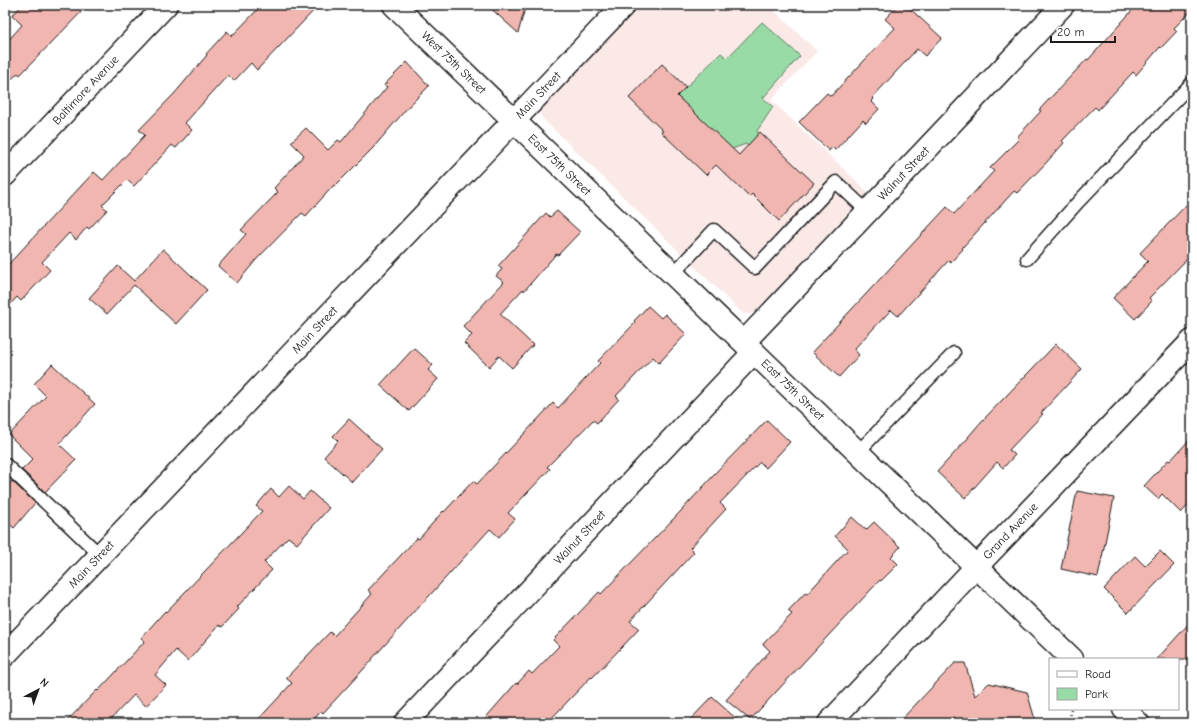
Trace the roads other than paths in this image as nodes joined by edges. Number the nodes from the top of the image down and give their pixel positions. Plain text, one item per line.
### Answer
1 (166, 5) edge
2 (394, 5) edge
3 (624, 5) edge
4 (1063, 5) edge
5 (1192, 83) edge
6 (514, 120) junction
7 (5, 175) edge
8 (868, 211) junction
9 (1027, 260) dead end
10 (673, 274) junction
11 (1192, 341) edge
12 (749, 347) junction
13 (954, 353) dead end
14 (858, 452) junction
15 (5, 464) edge
16 (100, 555) junction
17 (976, 567) junction
18 (5, 655) edge
19 (1071, 658) edge
20 (1125, 710) edge
21 (405, 723) edge
22 (829, 723) edge
23 (1138, 723) edge

1 - 7 street, Baltimore Avenue
2 - 6 street, West 75th Street
3 - 6 street, Main Street
4 - 8 street, Walnut Street
5 - 9 lane
6 - 10 street, East 75th Street
6 - 16 street, Main Street
8 - 10 lane
8 - 12 street, Walnut Street
10 - 12 street, East 75th Street
11 - 17 street, Grand Avenue
12 - 14 street, East 75th Street
12 - 21 street, Walnut Street
13 - 14 lane
14 - 17 street, East 75th Street
15 - 16 lane
16 - 18 street, Main Street
17 - 19 street, East 75th Street
17 - 22 street, Grand Avenue
20 - 23 street

